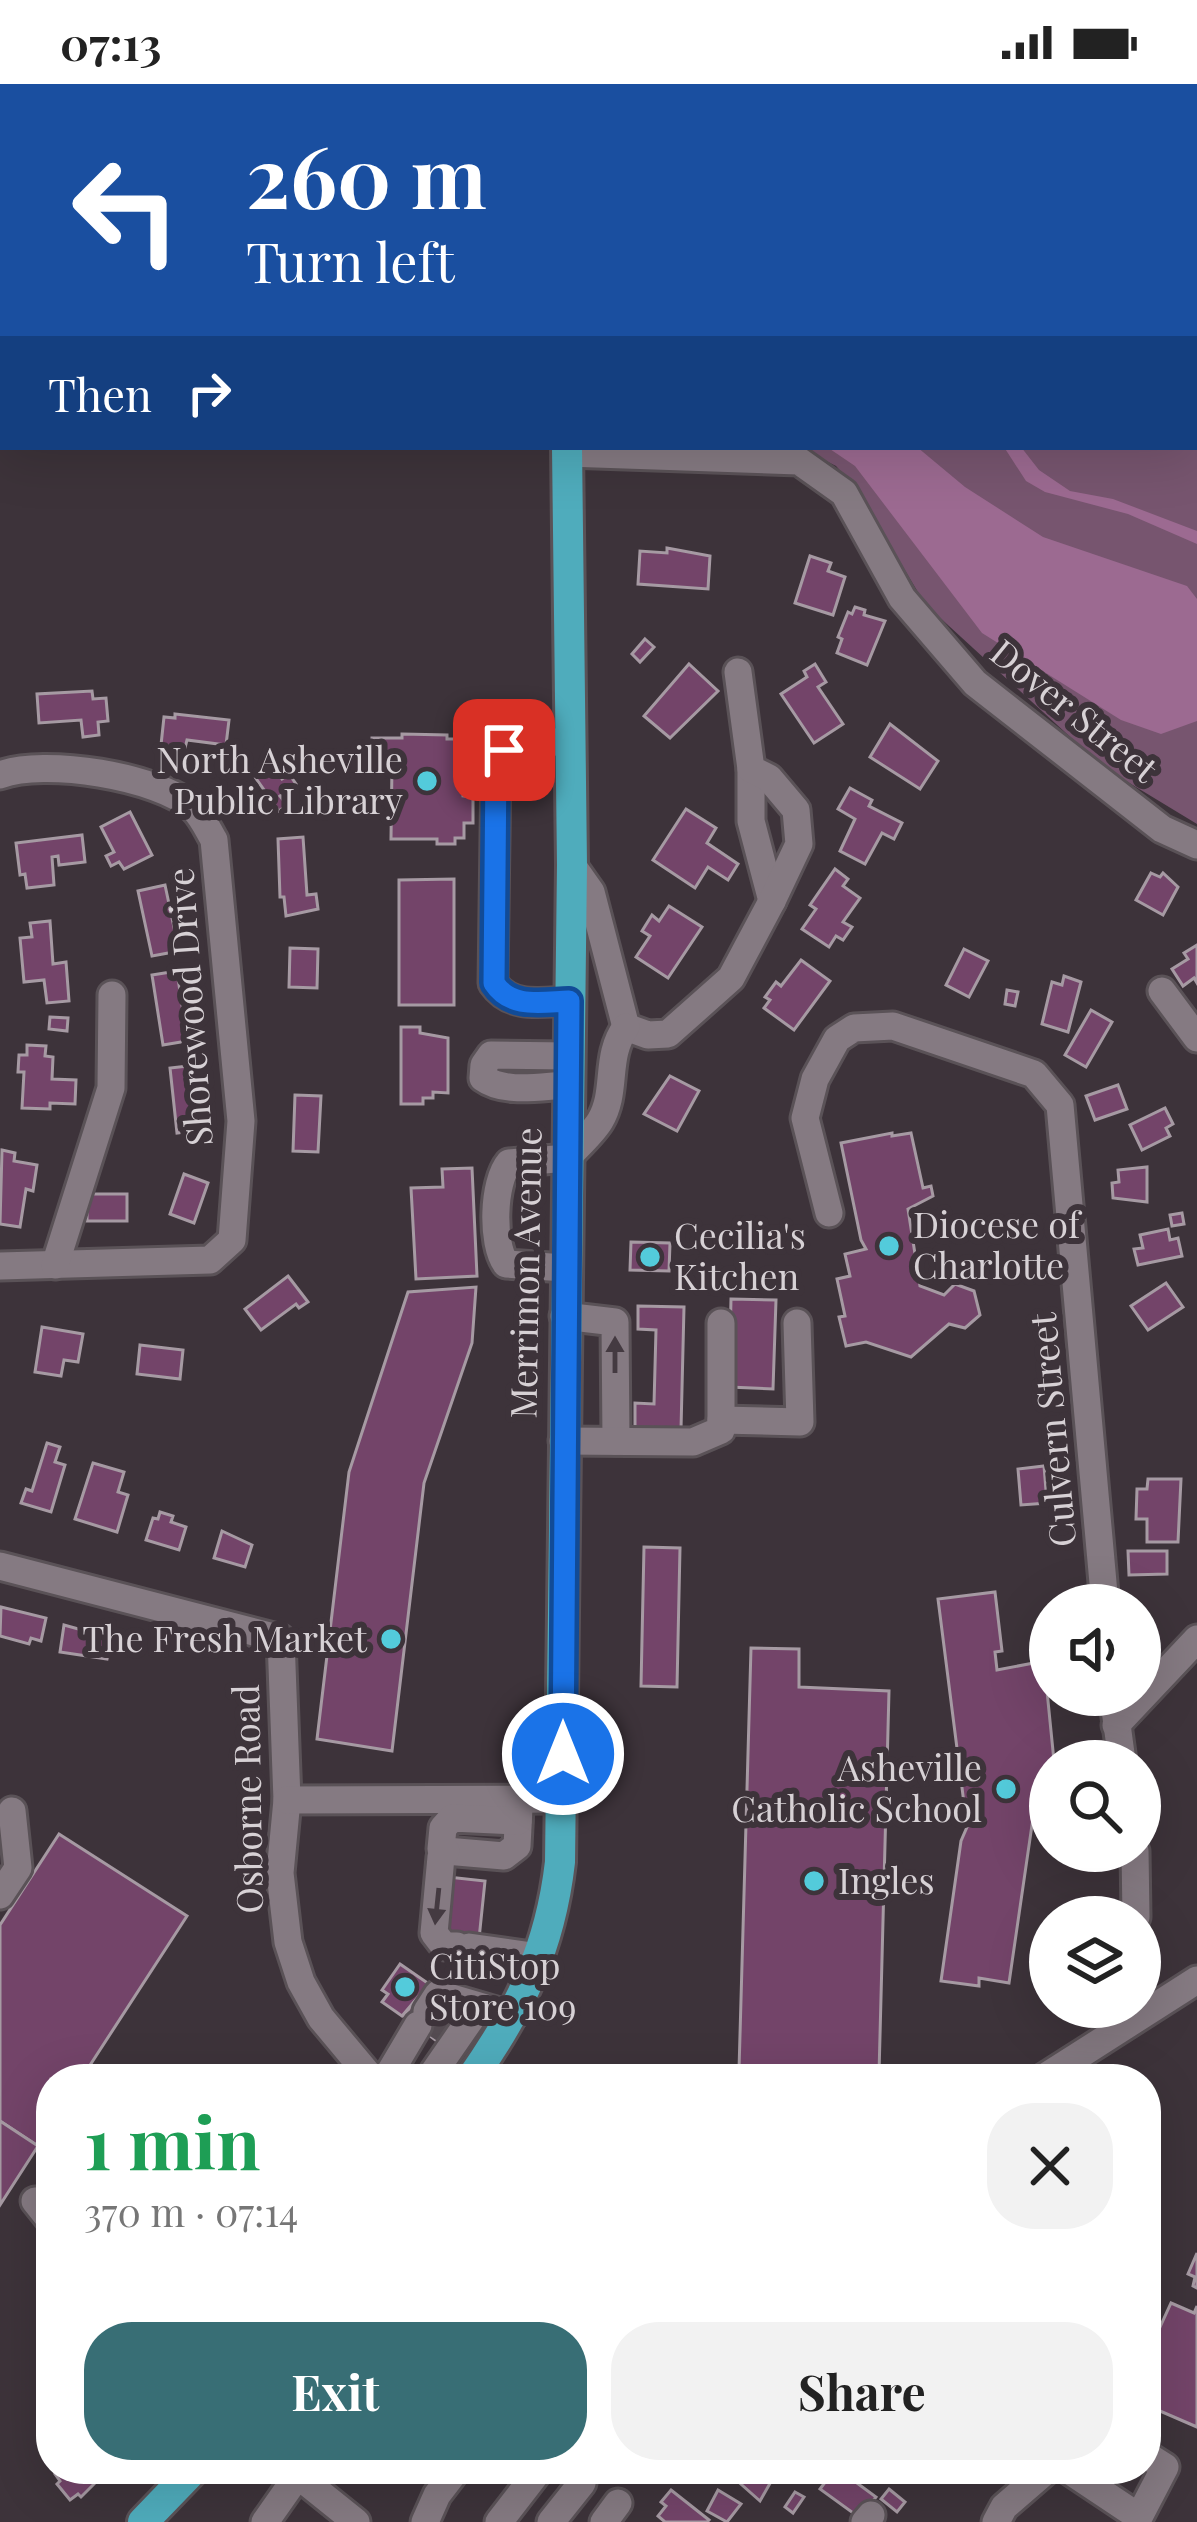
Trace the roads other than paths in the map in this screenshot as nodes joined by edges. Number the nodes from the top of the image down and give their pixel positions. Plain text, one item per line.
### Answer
1 (567, 450) edge
2 (738, 672) dead end
3 (570, 743) junction
4 (751, 769) junction
5 (0, 775) edge
6 (1197, 845) edge
7 (572, 865) junction
8 (772, 901) junction
9 (1162, 991) dead end
10 (112, 995) dead end
11 (569, 1001) junction
12 (626, 1027) junction
13 (1197, 1038) edge
14 (566, 1158) junction
15 (829, 1213) dead end
16 (55, 1264) junction
17 (0, 1266) edge
18 (565, 1268) junction
19 (564, 1316) junction
20 (721, 1323) dead end
21 (797, 1323) dead end
22 (721, 1420) junction
23 (563, 1441) junction
24 (616, 1441) junction
25 (0, 1566) edge
26 (1103, 1584) edge
27 (1197, 1639) edge
28 (1115, 1716) edge
29 (1116, 1725) junction
30 (1118, 1740) edge
31 (563, 1798) junction
32 (287, 1801) junction
33 (519, 1810) junction
34 (12, 1811) dead end
35 (0, 1895) edge
36 (539, 1957) junction
37 (1197, 1980) edge
38 (1161, 2000) edge
39 (513, 2016) junction
40 (1116, 2028) edge
41 (436, 2034) edge
42 (359, 2064) edge
43 (403, 2064) edge
44 (481, 2064) edge
45 (1064, 2064) edge
46 (183, 2484) edge
47 (287, 2484) edge
48 (306, 2484) edge
49 (445, 2484) edge
50 (528, 2484) edge
51 (581, 2484) edge
52 (1031, 2484) edge
53 (1090, 2484) edge
54 (1157, 2484) edge
55 (334, 2512) edge
56 (161, 2516) edge
57 (265, 2522) edge
58 (356, 2522) edge
59 (425, 2522) edge
60 (499, 2522) edge
61 (551, 2522) edge
62 (996, 2522) edge

1 - 3 main road, Merrimon Avenue
1 - 6 street, Dover Street
2 - 4 street
3 - 7 main road, Merrimon Avenue
3 - 11 street
4 - 8 street
4 - 8 street
5 - 16 street, Shorewood Drive
7 - 11 main road, Merrimon Avenue
7 - 12 street
8 - 12 street
9 - 13 street
10 - 16 street
11 - 14 main road, Merrimon Avenue
12 - 14 street
14 - 18 main road, Merrimon Avenue
14 - 18 street
15 - 26 street, Culvern Street
16 - 17 street, Shorewood Drive
18 - 19 main road, Merrimon Avenue
19 - 23 main road, Merrimon Avenue
24 -> 19 street
20 - 22 street
21 - 22 street
22 - 24 street
23 - 24 street
23 - 31 main road, Merrimon Avenue
25 - 32 street, Osborne Road
27 - 29 street
28 - 29 street
29 - 30 street
31 - 33 street
31 - 36 main road, Merrimon Avenue
32 - 33 street
32 - 42 street, Osborne Road
33 -> 36 street
34 - 35 street
36 - 39 main road, Merrimon Avenue
37 - 38 street
39 - 41 street
39 - 44 main road, Merrimon Avenue
40 - 45 street
41 - 43 street
46 - 56 main road
47 - 57 street
48 - 55 street
49 - 59 street
50 - 60 street
51 - 61 street
52 - 62 street
53 - 54 street
55 - 58 street

